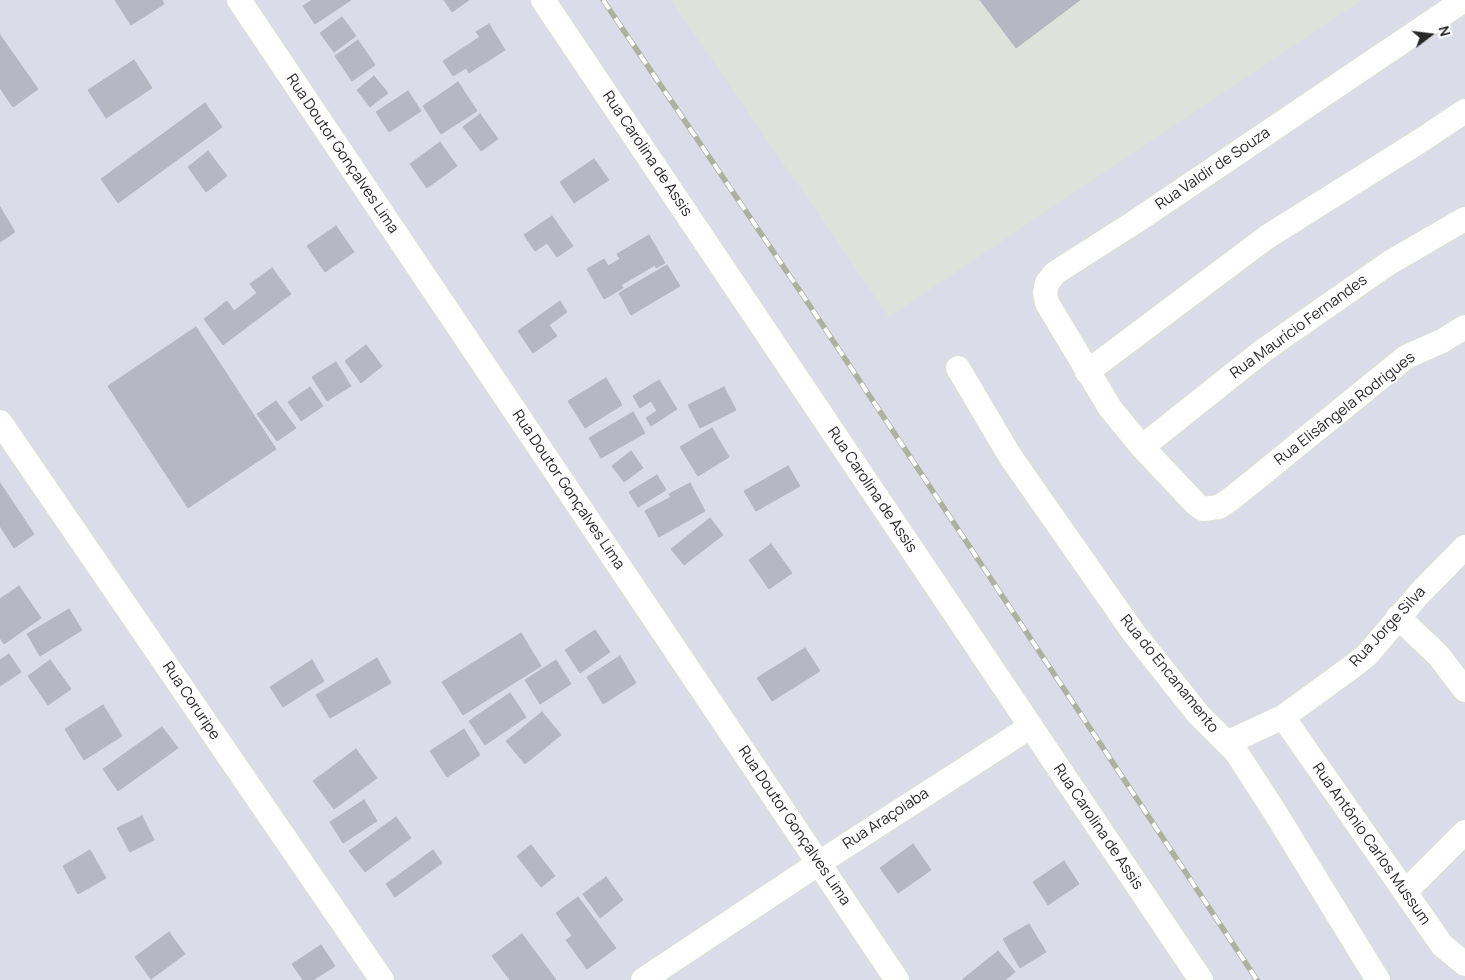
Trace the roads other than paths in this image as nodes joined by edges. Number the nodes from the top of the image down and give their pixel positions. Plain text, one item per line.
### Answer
1 (239, 0) edge
2 (544, 0) edge
3 (1464, 0) edge
4 (1465, 111) edge
5 (1465, 219) edge
6 (1465, 327) edge
7 (958, 368) dead end
8 (1087, 372) junction
9 (0, 422) edge
10 (1142, 447) junction
11 (1231, 499) joint
12 (1463, 553) edge
13 (1398, 617) junction
14 (1465, 690) edge
15 (1283, 717) junction
16 (1030, 727) junction
17 (1227, 743) junction
18 (1465, 832) edge
19 (818, 863) junction
20 (1405, 892) junction
21 (1463, 958) edge
22 (382, 980) edge
23 (643, 980) edge
24 (897, 980) edge
25 (1201, 980) edge
26 (1378, 980) edge

1 - 19 street, Rua Doutor Gonçalves Lima
2 - 16 street, Rua Carolina de Assis
3 - 8 street, Rua Valdir de Souza
4 - 8 street
5 - 10 street, Rua Maurício Fernandes
6 - 11 street, Rua Elisângela Rodrigues
7 - 17 street, Rua do Encanamento
8 - 10 street, Rua Valdir de Souza
9 - 22 street, Rua Coruripe
10 - 11 street, Rua Valdir de Souza
12 - 13 street, Rua Jorge Silva
13 - 14 street
13 - 15 street, Rua Jorge Silva
15 - 17 street, Rua Jorge Silva
15 - 20 street, Rua Antônio Carlos Mussum
16 - 19 street, Rua Araçoiaba
16 - 25 street, Rua Carolina de Assis
17 - 26 street, Rua do Encanamento
18 - 20 street
19 - 23 street, Rua Araçoiaba
19 - 24 street, Rua Doutor Gonçalves Lima
20 - 21 street, Rua Antônio Carlos Mussum

